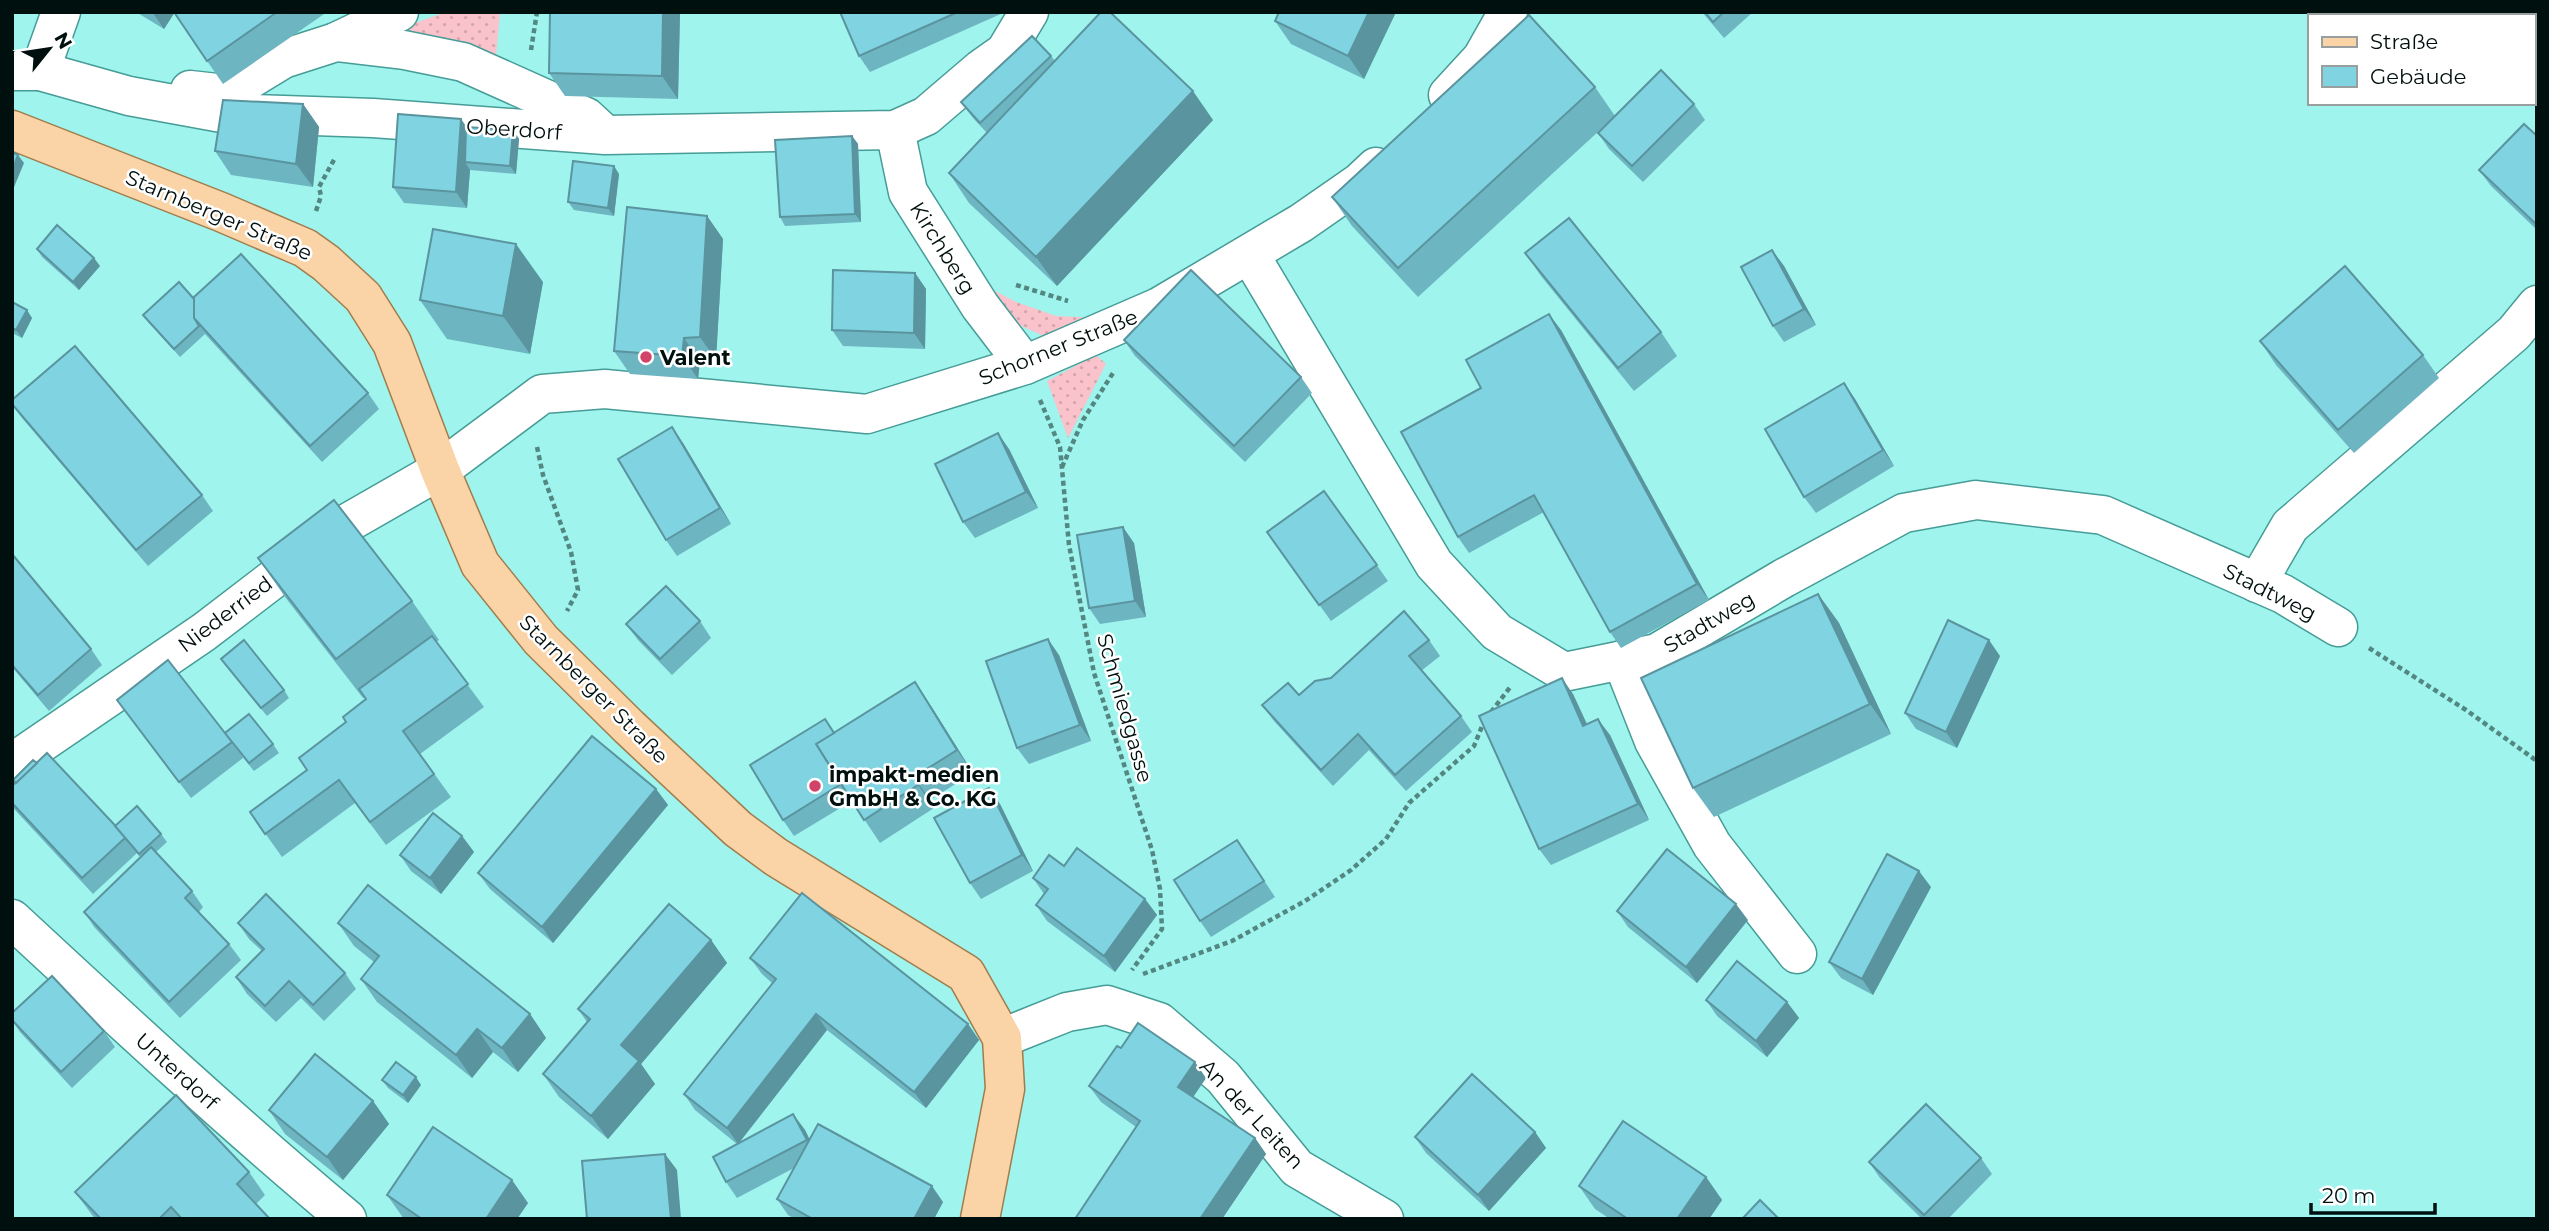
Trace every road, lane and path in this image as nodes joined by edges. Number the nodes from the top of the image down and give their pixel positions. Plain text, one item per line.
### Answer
1 (61, 12) edge
2 (399, 12) edge
3 (1029, 12) edge
4 (1508, 12) edge
5 (336, 42) junction
6 (26, 71) edge
7 (130, 96) junction
8 (1427, 116) edge
9 (373, 118) junction
10 (12, 130) edge
11 (895, 130) junction
12 (605, 135) junction
13 (1399, 144) edge
14 (305, 248) junction
15 (1250, 255) junction
16 (1007, 283) dead end
17 (1071, 301) dead end
18 (2537, 305) edge
19 (1025, 365) junction
20 (1118, 365) dead end
21 (542, 394) junction
22 (1062, 468) junction
23 (440, 470) junction
24 (2257, 583) junction
25 (2338, 628) joint
26 (541, 640) junction
27 (1534, 654) junction
28 (1622, 660) junction
29 (2537, 761) edge
30 (12, 763) edge
31 (12, 919) edge
32 (1797, 954) dead end
33 (1116, 993) junction
34 (1002, 1038) junction
35 (347, 1219) edge
36 (980, 1219) edge
37 (1384, 1219) edge

1 - 6 street
2 - 5 street
3 - 11 street
4 - 8 street
5 - 7 street
5 - 12 street
6 - 7 street, Oberdorf
7 - 9 street, Oberdorf
9 - 12 street, Oberdorf
9 - 14 path
10 - 14 main road, Starnberger Straße
11 - 12 street, Oberdorf
11 - 19 street, Kirchberg
13 - 15 street, Schorner Straße
14 - 23 main road, Starnberger Straße
15 - 19 street, Schorner Straße
15 - 27 street, Stadtweg
16 - 17 path
18 - 24 street
19 - 21 street, Schorner Straße
19 - 22 path, Schmiedgasse
20 - 22 path
21 - 23 street
21 - 26 path
22 - 33 path, Schmiedgasse
23 - 26 main road, Starnberger Straße
23 - 30 street, Niederried
24 - 25 street, Stadtweg
24 - 28 street, Stadtweg
25 - 29 path
26 - 34 main road, Starnberger Straße
27 - 28 street, Stadtweg
27 - 33 path
28 - 32 street
31 - 35 street, Unterdorf
33 - 34 street, An der Leiten
33 - 37 street, An der Leiten
34 - 36 main road, Starnberger Straße

